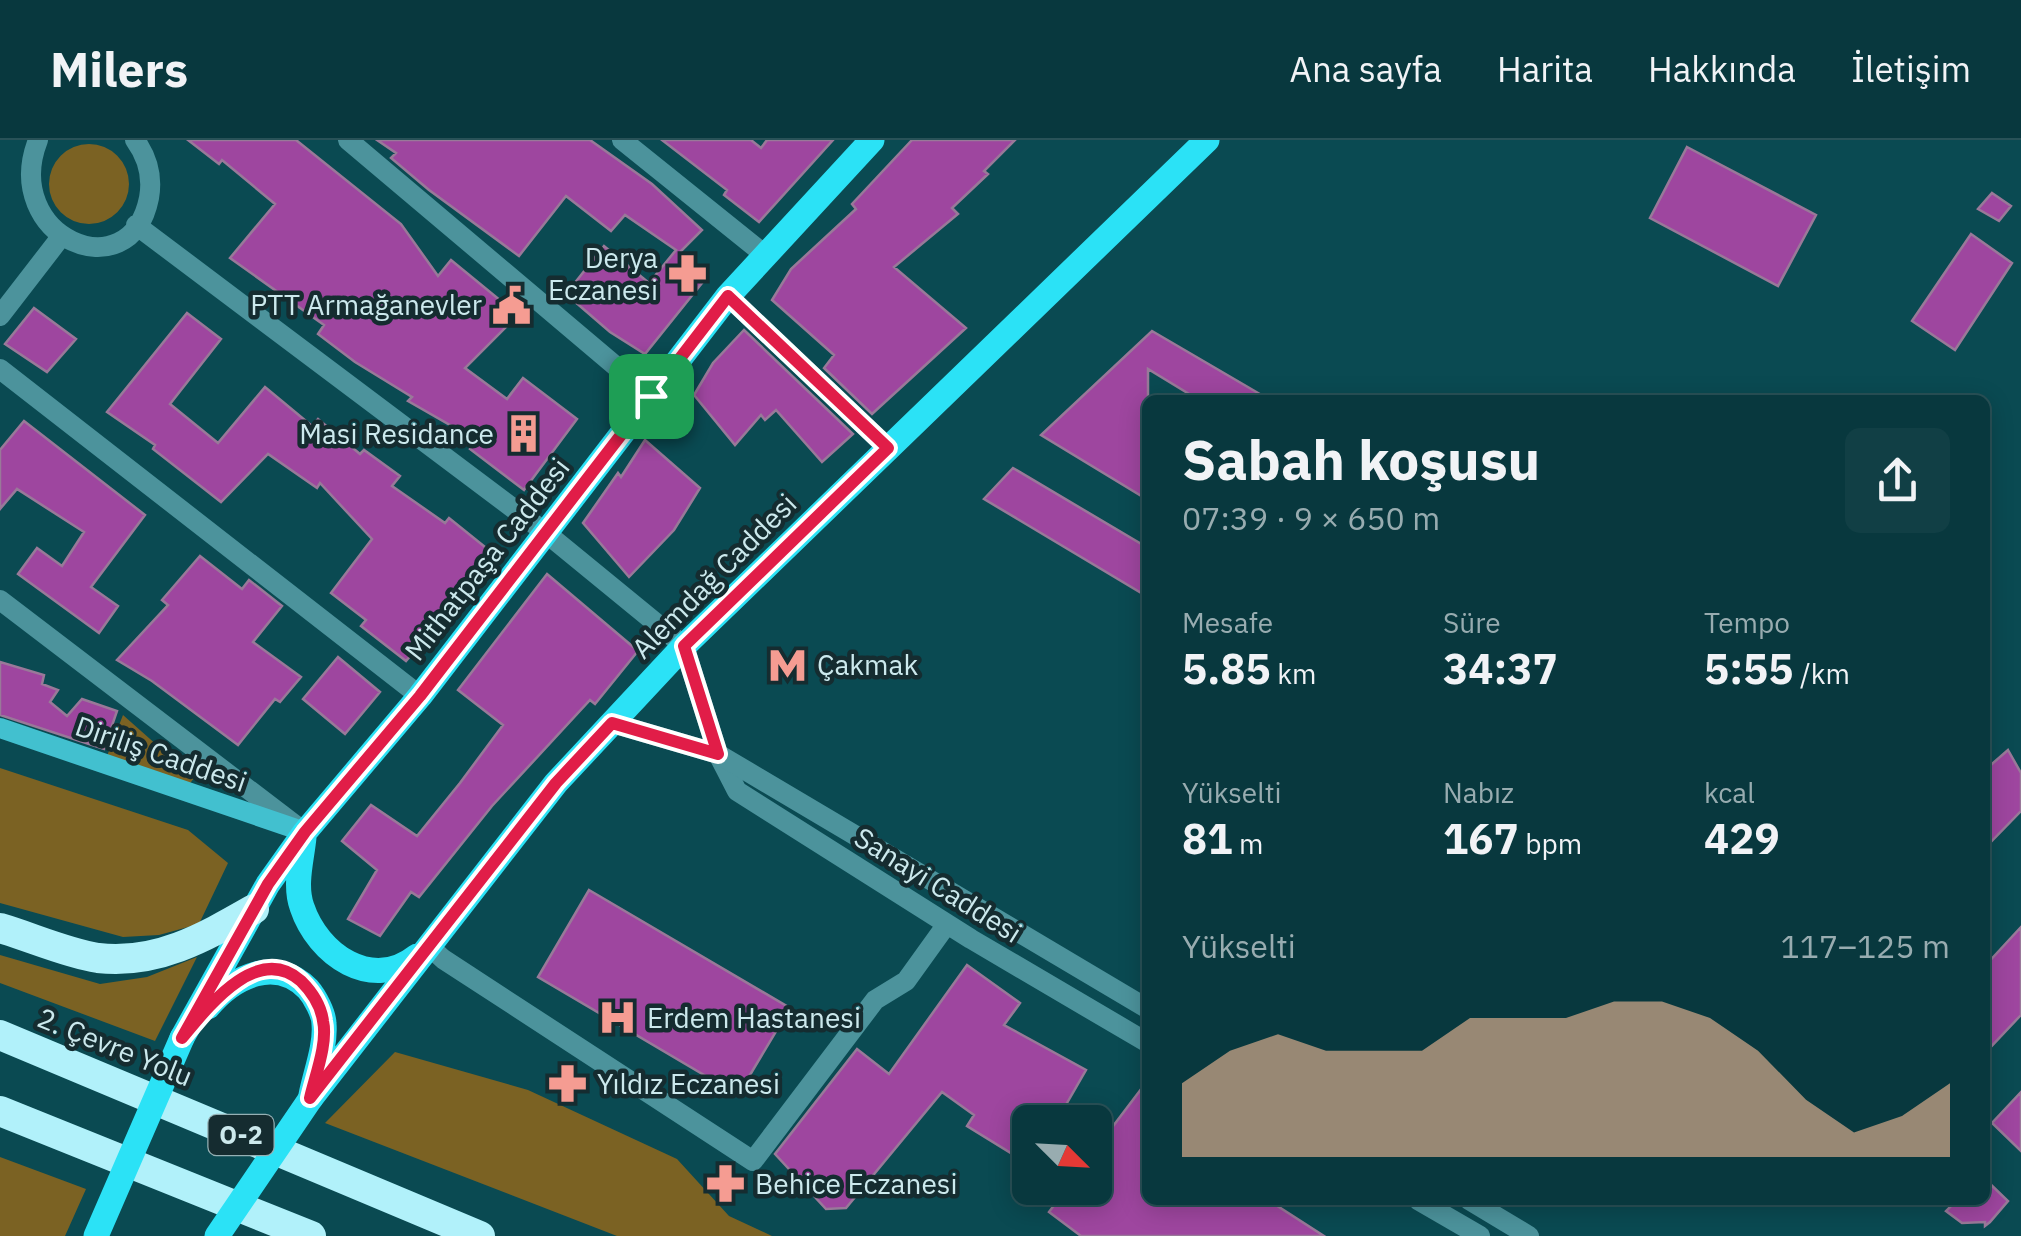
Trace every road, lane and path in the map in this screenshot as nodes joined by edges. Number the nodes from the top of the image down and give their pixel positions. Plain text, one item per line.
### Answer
1 (36, 140) edge
2 (135, 140) edge
3 (348, 140) edge
4 (622, 140) edge
5 (872, 140) edge
6 (1207, 140) edge
7 (136, 225) junction
8 (57, 242) junction
9 (765, 256) junction
10 (728, 296) junction
11 (0, 316) edge
12 (0, 369) edge
13 (651, 396) junction
14 (888, 448) junction
15 (546, 533) junction
16 (0, 600) edge
17 (684, 646) junction
18 (420, 696) junction
19 (612, 723) junction
20 (0, 728) edge
21 (718, 754) junction
22 (305, 832) junction
23 (254, 909) junction
24 (947, 924) junction
25 (0, 928) edge
26 (429, 946) junction
27 (1142, 1005) edge
28 (1142, 1014) edge
29 (1128, 1032) junction
30 (0, 1035) edge
31 (182, 1038) junction
32 (1142, 1040) edge
33 (310, 1098) junction
34 (0, 1111) edge
35 (1427, 1205) edge
36 (1477, 1205) edge
37 (96, 1236) edge
38 (216, 1236) edge
39 (312, 1236) edge
40 (480, 1236) edge
41 (1480, 1236) edge
42 (1529, 1236) edge

1 - 8 street
2 - 7 street
3 - 13 street
4 - 9 street
5 - 9 main road, Mithatpaşa Caddesi
6 - 14 main road, Alemdağ Caddesi
7 - 8 street
7 - 15 street
8 - 11 street
9 - 10 main road, Mithatpaşa Caddesi
10 - 13 main road, Mithatpaşa Caddesi
10 - 14 street
12 - 18 street
13 - 15 main road, Mithatpaşa Caddesi
14 - 17 main road, Alemdağ Caddesi
15 - 17 street
15 - 18 main road, Mithatpaşa Caddesi
16 - 22 street
17 - 19 main road, Alemdağ Caddesi
17 - 21 street, Sanayi Caddesi
18 - 22 main road, Mithatpaşa Caddesi
19 - 21 street, Sanayi Caddesi
19 - 26 main road, Alemdağ Caddesi
20 - 22 main road, Diriliş Caddesi
21 - 24 street, Sanayi Caddesi
21 - 27 street, Sanayi Caddesi
22 - 23 main road, Mithatpaşa Caddesi
22 - 26 main road
23 - 25 highway
23 - 31 main road, Mithatpaşa Caddesi
24 - 26 street
24 - 29 street, Sanayi Caddesi
26 - 33 main road, Alemdağ Caddesi
28 - 29 street
29 - 32 street, Sanayi Caddesi
30 - 40 highway, 2. Çevre Yolu / O-2
31 - 33 main road
31 - 37 main road, bridge
33 - 38 main road, Alemdağ Caddesi, bridge
34 - 39 highway, O-2
35 - 41 street
36 - 42 street

